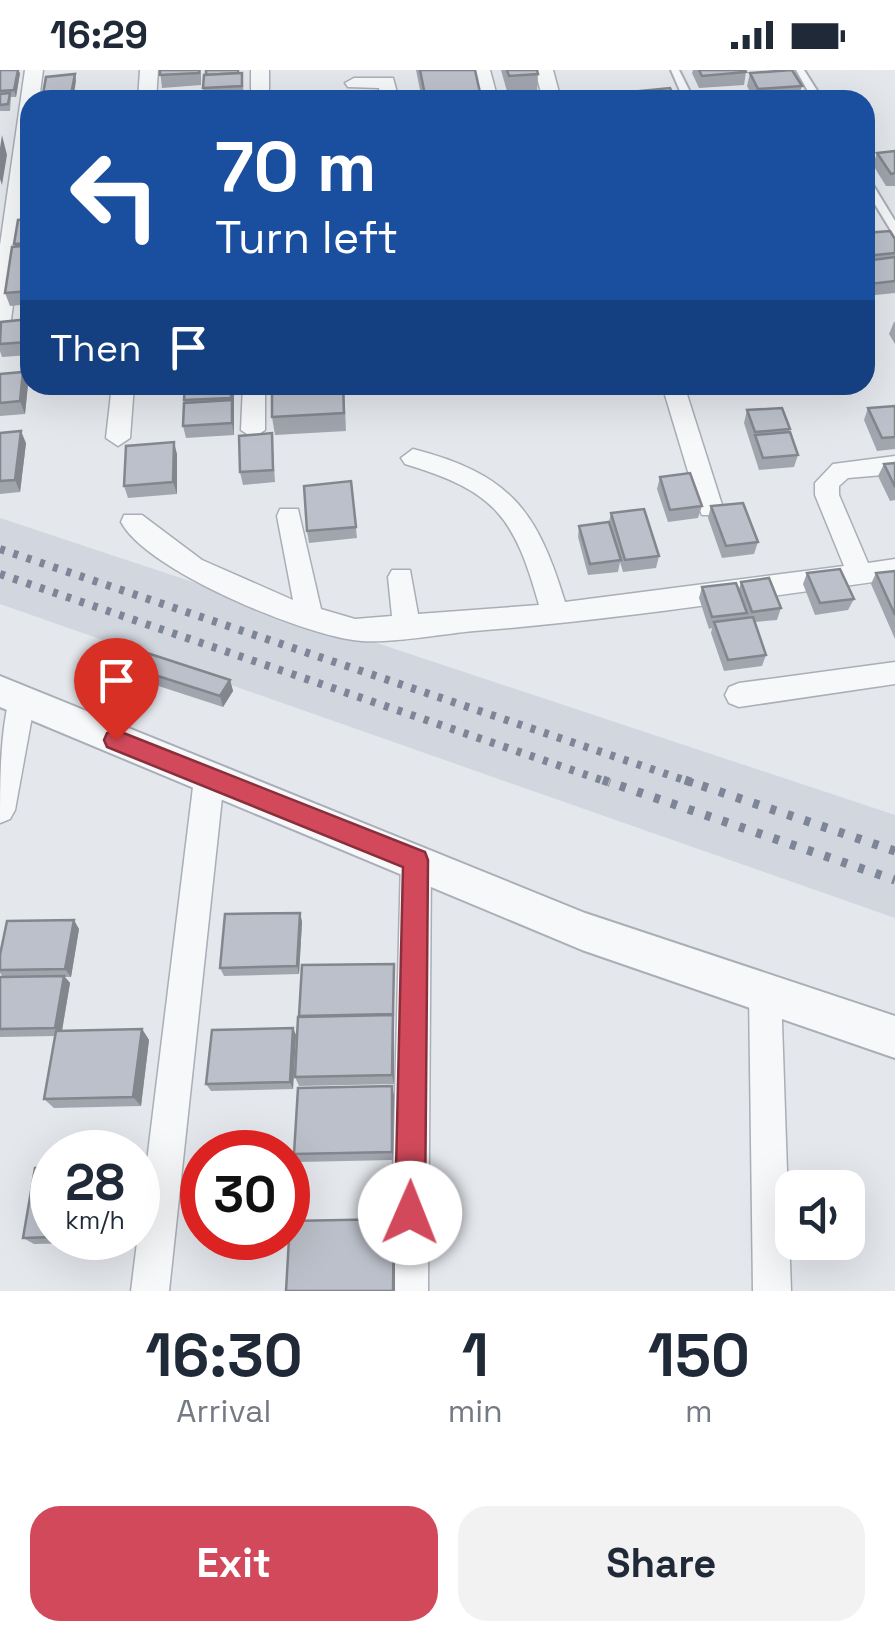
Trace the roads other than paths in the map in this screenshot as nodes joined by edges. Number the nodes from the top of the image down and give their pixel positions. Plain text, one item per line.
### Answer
1 (383, 70) edge
2 (354, 81) edge
3 (388, 90) edge
4 (20, 174) edge
5 (875, 196) edge
6 (895, 229) edge
7 (875, 240) edge
8 (0, 320) edge
9 (122, 395) edge
10 (254, 395) edge
11 (675, 395) edge
12 (253, 430) edge
13 (118, 438) dead end
14 (413, 458) dead end
15 (895, 465) edge
16 (711, 508) edge
17 (289, 516) dead end
18 (132, 522) dead end
19 (895, 569) edge
20 (860, 574) junction
21 (401, 577) dead end
22 (555, 614) junction
23 (309, 616) junction
24 (406, 626) junction
25 (895, 673) edge
26 (739, 695) dead end
27 (11, 696) edge
28 (4, 773) edge
29 (210, 779) junction
30 (0, 810) edge
31 (416, 860) junction
32 (765, 992) junction
33 (895, 1036) edge
34 (150, 1291) edge
35 (409, 1291) edge
36 (772, 1291) edge

1 - 2 street
2 - 3 street
4 - 8 street
5 - 6 lane
6 - 7 lane
9 - 13 street
10 - 12 street
11 - 16 street
14 - 22 street
15 - 20 street
17 - 23 street
18 - 23 street
19 - 20 street
20 - 22 street
21 - 24 street
22 - 24 street
23 - 24 street
25 - 26 street
27 - 28 street
27 - 29 street
28 - 30 street
29 - 31 street
29 - 34 street
31 - 32 street
31 - 35 street
32 - 33 street
32 - 36 street

